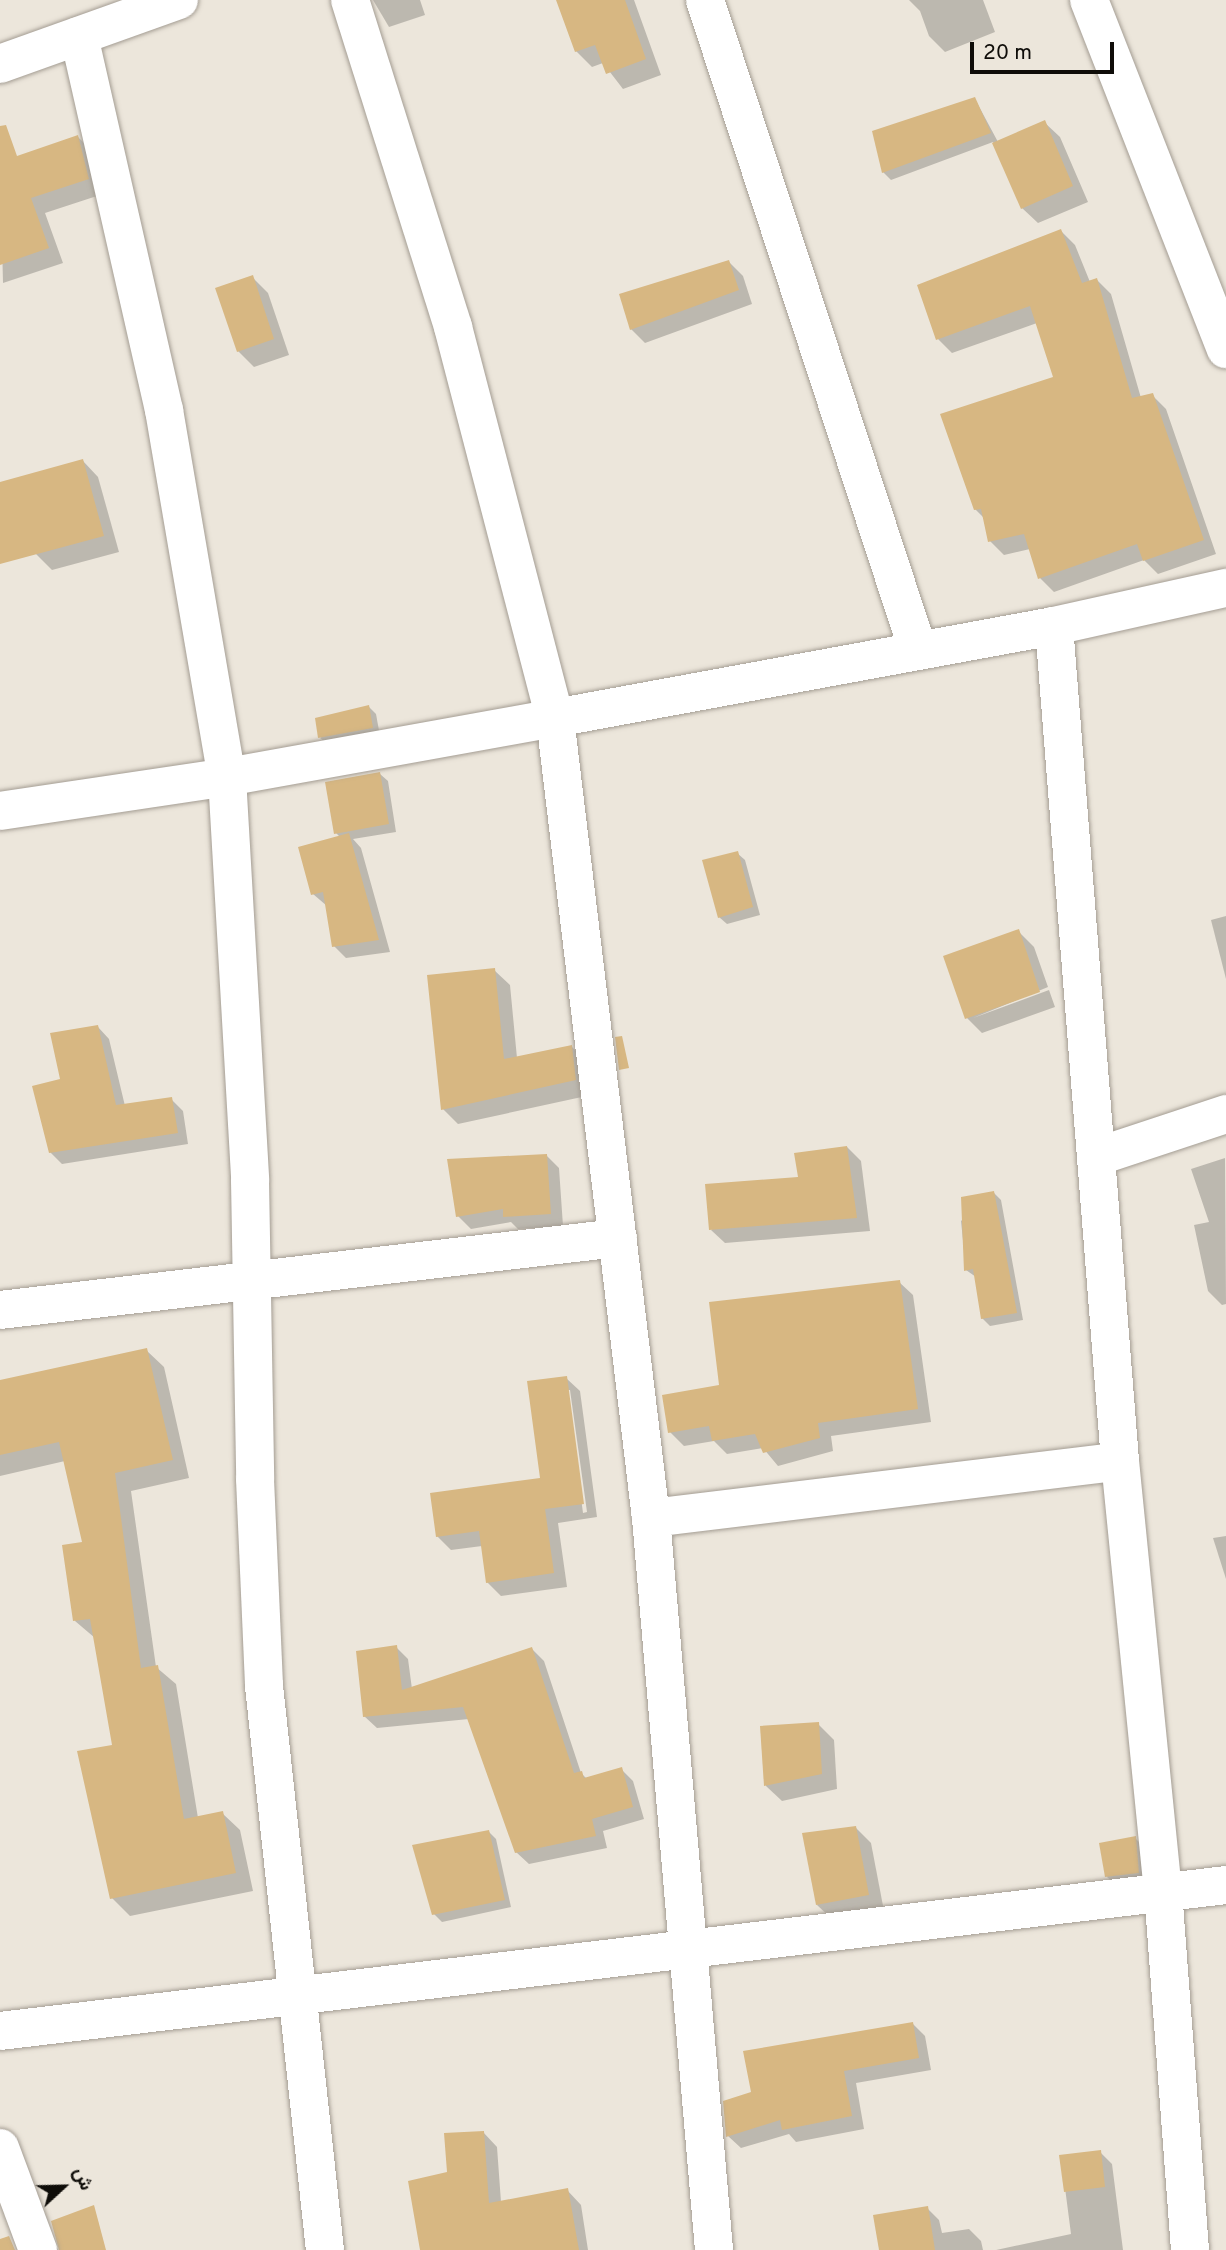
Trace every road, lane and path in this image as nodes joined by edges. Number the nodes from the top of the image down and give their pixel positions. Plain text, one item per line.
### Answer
1 (179, 0) edge
2 (350, 0) edge
3 (705, 0) edge
4 (1089, 0) edge
5 (79, 36) junction
6 (0, 64) edge
7 (1226, 349) edge
8 (1226, 588) edge
9 (1054, 625) junction
10 (918, 650) junction
11 (555, 718) junction
12 (228, 776) junction
13 (0, 811) edge
14 (1226, 1114) edge
15 (1099, 1156) junction
16 (618, 1238) junction
17 (252, 1283) junction
18 (0, 1310) edge
19 (1120, 1461) junction
20 (651, 1518) junction
21 (1226, 1885) edge
22 (1163, 1892) junction
23 (688, 1949) junction
24 (296, 1997) junction
25 (0, 2031) edge
26 (0, 2148) edge
27 (38, 2250) edge
28 (325, 2250) edge
29 (714, 2250) edge
30 (1190, 2250) edge

1 - 5 street
2 - 11 street
3 - 10 street
4 - 7 street
5 - 6 street
5 - 12 street
8 - 9 street
9 - 10 street
9 - 15 street
10 - 11 street
11 - 12 street
11 - 16 street
12 - 13 street
12 - 17 street
14 - 15 street
15 - 19 street
16 - 17 street
16 - 20 street
17 - 18 street
17 - 24 street
19 - 20 street
19 - 22 street
20 - 23 street
21 - 22 street
22 - 23 street
22 - 30 street
23 - 24 street
23 - 29 street
24 - 25 street
24 - 28 street
26 - 27 street

